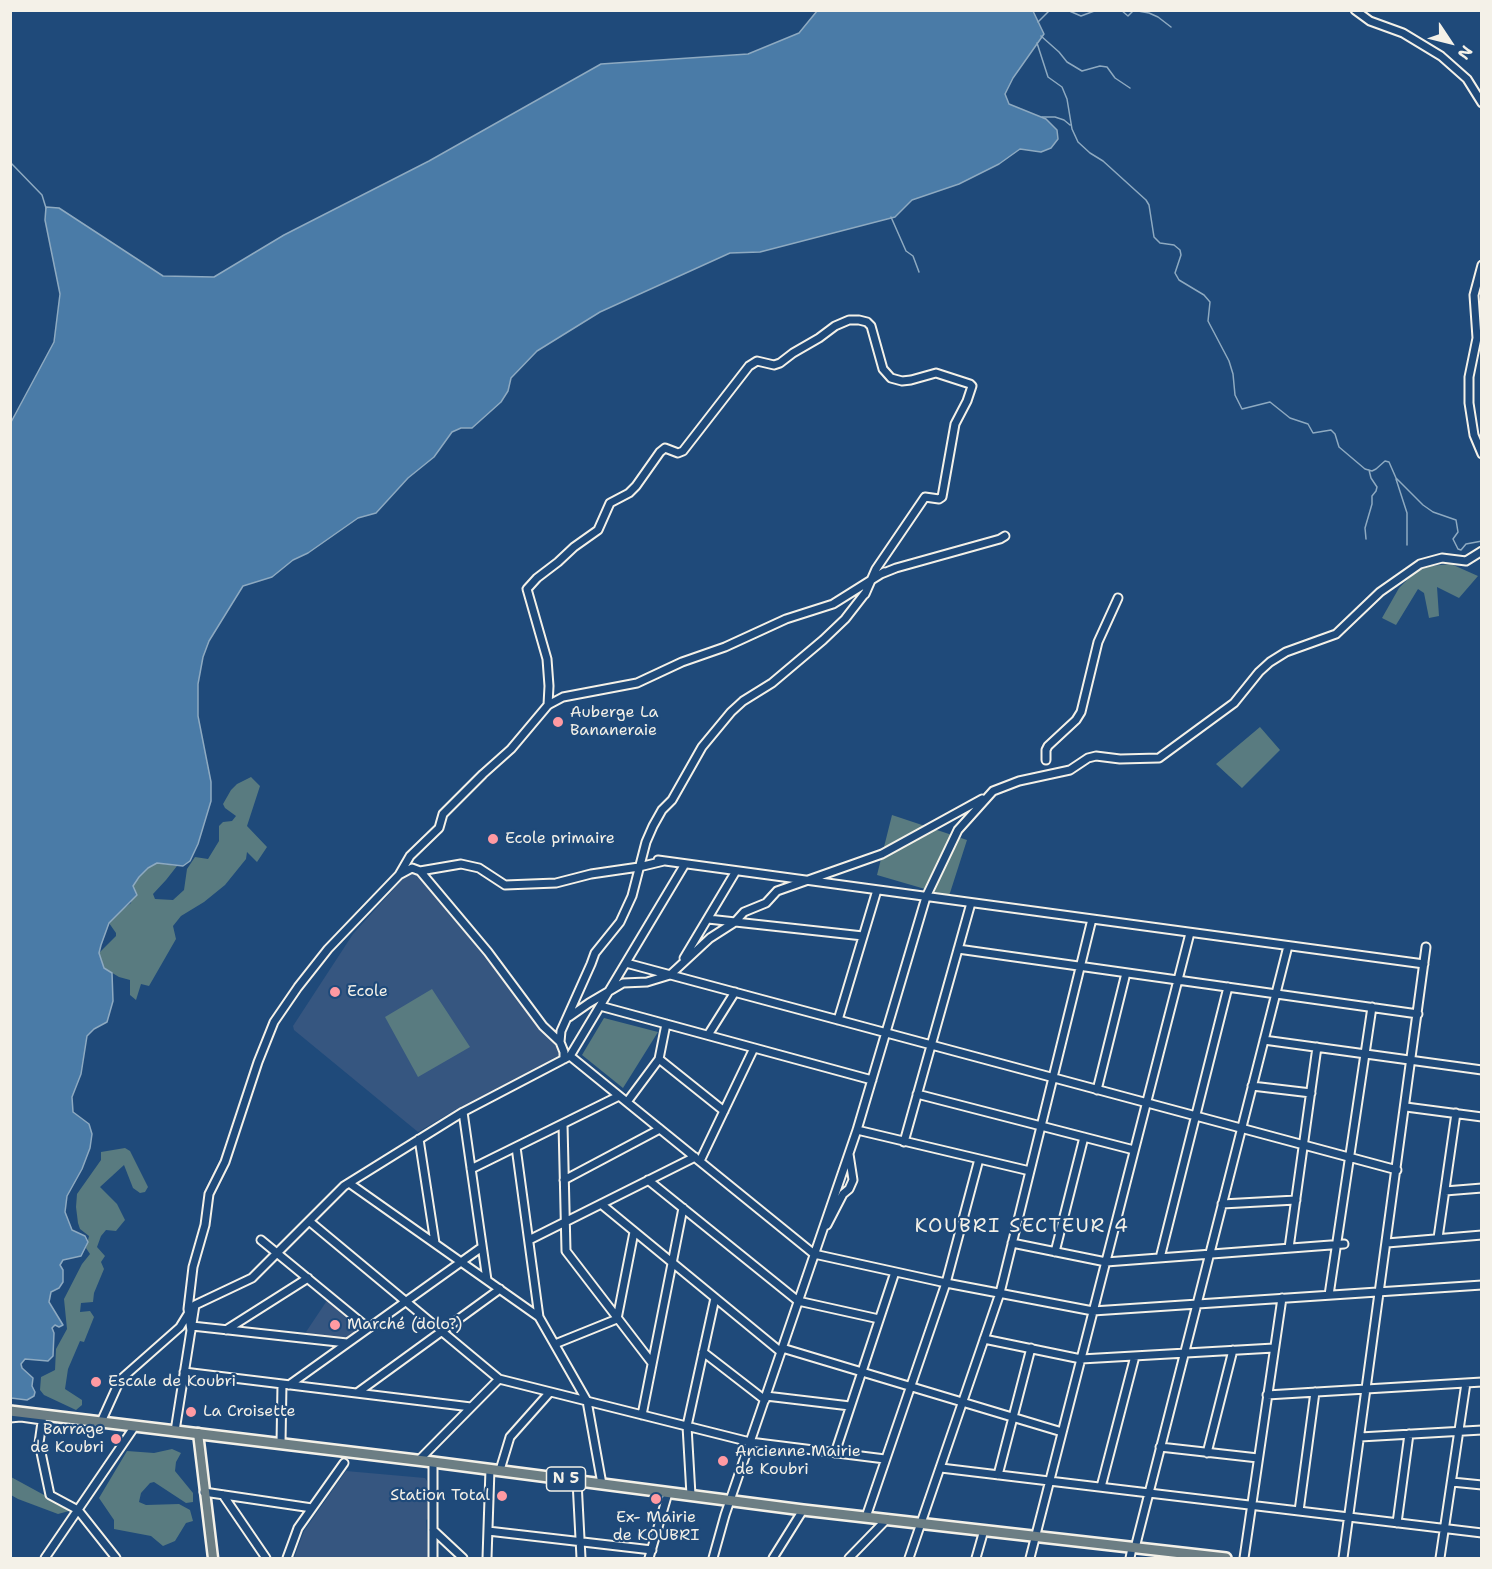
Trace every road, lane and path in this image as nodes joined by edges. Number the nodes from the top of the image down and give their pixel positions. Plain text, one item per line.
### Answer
1 (1355, 10) edge
2 (1482, 103) edge
3 (1482, 265) edge
4 (1482, 454) edge
5 (1005, 536) dead end
6 (1482, 551) edge
7 (884, 572) junction
8 (871, 580) junction
9 (865, 594) junction
10 (1118, 598) dead end
11 (548, 705) junction
12 (1046, 760) dead end
13 (993, 791) junction
14 (685, 864) junction
15 (639, 867) junction
16 (420, 871) junction
17 (736, 871) junction
18 (399, 875) junction
19 (808, 881) junction
20 (877, 890) junction
21 (926, 897) junction
22 (970, 903) junction
23 (708, 919) junction
24 (1092, 920) junction
25 (735, 922) junction
26 (1190, 933) junction
27 (863, 936) junction
28 (1288, 946) junction
29 (1426, 947) dead end
30 (958, 949) junction
31 (626, 963) junction
32 (1424, 964) junction
33 (680, 966) junction
34 (1080, 966) junction
35 (1126, 973) junction
36 (672, 975) junction
37 (1178, 980) junction
38 (1228, 987) junction
39 (610, 990) junction
40 (735, 992) junction
41 (1276, 994) junction
42 (600, 1006) junction
43 (1372, 1007) junction
44 (1418, 1014) junction
45 (567, 1019) junction
46 (838, 1020) junction
47 (666, 1024) junction
48 (886, 1033) junction
49 (708, 1035) junction
50 (1264, 1040) junction
51 (560, 1042) junction
52 (931, 1045) junction
53 (1317, 1047) junction
54 (754, 1048) junction
55 (1365, 1054) junction
56 (567, 1057) junction
57 (659, 1059) junction
58 (1412, 1060) junction
59 (1482, 1070) edge
60 (1053, 1078) junction
61 (872, 1080) junction
62 (1252, 1086) junction
63 (1097, 1090) junction
64 (1311, 1093) junction
65 (917, 1094) junction
66 (619, 1096) junction
67 (627, 1102) junction
68 (1146, 1103) junction
69 (1406, 1107) junction
70 (724, 1111) junction
71 (463, 1112) junction
72 (1456, 1113) junction
73 (1195, 1116) junction
74 (1482, 1117) edge
75 (563, 1124) junction
76 (1041, 1126) junction
77 (660, 1129) junction
78 (1241, 1129) junction
79 (857, 1130) junction
80 (1084, 1137) junction
81 (419, 1139) junction
82 (904, 1142) junction
83 (1303, 1145) junction
84 (516, 1147) junction
85 (1134, 1150) junction
86 (849, 1154) junction
87 (1349, 1158) junction
88 (697, 1159) junction
89 (979, 1160) junction
90 (471, 1170) junction
91 (1397, 1170) junction
92 (1030, 1171) junction
93 (564, 1180) junction
94 (648, 1180) junction
95 (349, 1183) junction
96 (1482, 1188) edge
97 (1445, 1191) junction
98 (1296, 1200) junction
99 (601, 1204) junction
100 (1222, 1204) junction
101 (683, 1208) junction
102 (309, 1221) junction
103 (565, 1222) junction
104 (634, 1232) junction
105 (821, 1235) junction
106 (1482, 1235) edge
107 (1438, 1238) junction
108 (261, 1240) dead end
109 (529, 1240) junction
110 (1387, 1242) junction
111 (435, 1243) junction
112 (1012, 1244) junction
113 (1340, 1244) junction
114 (482, 1247) junction
115 (1289, 1248) junction
116 (1055, 1252) junction
117 (278, 1253) junction
118 (814, 1254) junction
119 (1209, 1254) junction
120 (1160, 1258) junction
121 (461, 1262) junction
122 (1106, 1262) junction
123 (672, 1263) junction
124 (895, 1272) junction
125 (308, 1278) junction
126 (487, 1280) junction
127 (946, 1283) junction
128 (1482, 1285) edge
129 (500, 1289) junction
130 (1380, 1292) junction
131 (1000, 1293) junction
132 (1329, 1295) junction
133 (715, 1298) junction
134 (1282, 1298) junction
135 (405, 1301) junction
136 (798, 1301) junction
137 (1197, 1304) junction
138 (195, 1309) junction
139 (1093, 1311) junction
140 (188, 1314) junction
141 (539, 1317) junction
142 (617, 1319) junction
143 (879, 1319) junction
144 (191, 1328) junction
145 (368, 1328) junction
146 (226, 1330) junction
147 (441, 1331) junction
148 (984, 1339) junction
149 (347, 1343) junction
150 (555, 1344) junction
151 (1031, 1348) junction
152 (1274, 1348) junction
153 (781, 1350) junction
154 (1233, 1350) junction
155 (703, 1352) junction
156 (1184, 1353) junction
157 (1135, 1356) junction
158 (1081, 1359) junction
159 (652, 1363) junction
160 (184, 1372) junction
161 (862, 1372) junction
162 (499, 1379) junction
163 (1482, 1382) edge
164 (1466, 1383) junction
165 (285, 1384) junction
166 (910, 1386) junction
167 (1366, 1389) junction
168 (550, 1392) junction
169 (1315, 1392) junction
170 (357, 1393) junction
171 (1267, 1395) junction
172 (765, 1398) junction
173 (587, 1401) junction
174 (963, 1402) junction
175 (850, 1406) junction
176 (471, 1407) junction
177 (10, 1411) edge
178 (642, 1415) junction
179 (42, 1417) junction
180 (1013, 1417) junction
181 (10, 1418) edge
182 (101, 1422) junction
183 (135, 1426) junction
184 (687, 1426) junction
185 (1482, 1430) edge
186 (175, 1431) junction
187 (1062, 1431) junction
188 (1459, 1431) junction
189 (198, 1433) junction
190 (1409, 1434) junction
191 (1360, 1437) junction
192 (750, 1442) junction
193 (281, 1443) junction
194 (1160, 1447) junction
195 (835, 1452) junction
196 (1207, 1452) junction
197 (1258, 1458) junction
198 (885, 1459) junction
199 (419, 1460) junction
200 (433, 1462) junction
201 (344, 1463) dead end
202 (941, 1468) junction
203 (490, 1469) junction
204 (501, 1470) junction
205 (998, 1475) junction
206 (577, 1481) junction
207 (1050, 1481) junction
208 (1452, 1482) junction
209 (602, 1484) junction
210 (1482, 1485) edge
211 (1101, 1487) junction
212 (204, 1492) junction
213 (668, 1493) junction
214 (1149, 1493) junction
215 (223, 1495) junction
216 (691, 1495) junction
217 (731, 1500) junction
218 (1251, 1505) junction
219 (312, 1508) junction
220 (78, 1510) junction
221 (803, 1510) junction
222 (1299, 1511) junction
223 (866, 1517) junction
224 (1349, 1517) junction
225 (887, 1519) junction
226 (1397, 1522) junction
227 (922, 1523) junction
228 (1445, 1528) junction
229 (433, 1530) junction
230 (984, 1530) junction
231 (488, 1531) junction
232 (1482, 1533) edge
233 (1035, 1536) junction
234 (580, 1542) junction
235 (1134, 1548) junction
236 (650, 1555) edge
237 (45, 1558) edge
238 (116, 1558) edge
239 (213, 1558) edge
240 (266, 1558) edge
241 (287, 1558) edge
242 (433, 1558) edge
243 (463, 1558) edge
244 (487, 1558) edge
245 (581, 1558) edge
246 (713, 1558) edge
247 (773, 1558) edge
248 (849, 1558) edge
249 (909, 1558) edge
250 (976, 1558) edge
251 (1030, 1558) edge
252 (1130, 1558) edge
253 (1227, 1558) edge
254 (1244, 1558) edge
255 (1343, 1558) edge
256 (1440, 1558) edge

1 - 2 street
3 - 4 street
5 - 7 street
6 - 13 street
7 - 8 street
7 - 9 street
8 - 9 street
8 - 11 street
8 - 11 street
9 - 15 street
10 - 12 street
11 - 18 street
13 - 19 street
13 - 21 street
14 - 15 street
14 - 17 street
14 - 31 street
15 - 16 street
15 - 45 street
16 - 18 street
16 - 51 street
17 - 19 street
17 - 23 street
18 - 140 street
19 - 20 street
19 - 25 street
20 - 21 street
20 - 27 street
21 - 22 street
21 - 48 street
22 - 24 street
22 - 30 street
23 - 25 street
23 - 33 street
24 - 26 street
24 - 34 street
25 - 27 street
25 - 33 street
26 - 28 street
26 - 37 street
27 - 46 street
28 - 32 street
28 - 41 street
29 - 32 street
30 - 34 street
30 - 52 street
31 - 36 street
31 - 39 street
32 - 44 street
33 - 36 street
34 - 35 street
34 - 60 street
35 - 37 street
35 - 63 street
36 - 39 street
36 - 40 street
37 - 38 street
37 - 68 street
38 - 41 street
38 - 73 street
39 - 42 street
39 - 45 street
40 - 46 street
40 - 49 street
41 - 43 street
41 - 50 street
42 - 47 street
42 - 56 street
43 - 44 street
43 - 55 street
44 - 58 street
45 - 51 street
46 - 48 street
47 - 49 street
47 - 57 street
48 - 52 street
48 - 61 street
49 - 54 street
50 - 53 street
50 - 62 street
51 - 56 street
52 - 60 street
52 - 65 street
53 - 55 street
53 - 64 street
54 - 61 street
54 - 70 street
55 - 58 street
55 - 87 street
56 - 66 street
56 - 71 street
57 - 67 street
57 - 70 street
58 - 59 street
58 - 69 street
60 - 63 street
60 - 76 street
61 - 79 street
62 - 64 street
62 - 78 street
63 - 68 street
64 - 83 street
65 - 76 street
65 - 82 street
66 - 67 street
66 - 75 street
67 - 77 street
68 - 73 street
68 - 85 street
69 - 72 street
69 - 91 street
70 - 88 street
71 - 81 street
71 - 90 street
72 - 74 street
72 - 97 street
73 - 78 street
73 - 120 street
75 - 84 street
75 - 93 street
76 - 80 street
76 - 92 street
77 - 88 street
77 - 93 street
78 - 83 street
78 - 100 street
79 - 82 street
79 - 86 street
80 - 85 street
80 - 116 street
81 - 95 street
81 - 111 street
82 - 89 street
83 - 87 street
83 - 98 street
84 - 90 street
84 - 109 street
85 - 122 street
86 - 105 street
86 - 105 street
87 - 91 street
87 - 113 street
88 - 94 street
88 - 118 street
89 - 92 street
89 - 127 street
90 - 114 street
91 - 110 street
92 - 112 street
93 - 103 street
94 - 99 street
94 - 101 street
95 - 102 street
95 - 111 street
96 - 97 street
97 - 107 street
98 - 100 street
98 - 115 street
99 - 103 street
99 - 104 street
100 - 119 street
101 - 123 street
101 - 136 street
102 - 117 street
102 - 135 street
103 - 109 street
103 - 142 street
104 - 123 street
104 - 142 street
105 - 118 street
106 - 107 street
107 - 110 street
108 - 117 street
109 - 141 street
110 - 130 street
111 - 121 street
112 - 116 street
112 - 131 street
113 - 115 street
113 - 132 street
114 - 121 street
114 - 126 street
115 - 119 street
116 - 122 street
117 - 125 street
117 - 138 street
118 - 124 street
118 - 136 street
119 - 120 street
119 - 137 street
120 - 122 street
121 - 126 street
121 - 135 street
122 - 139 street
123 - 133 street
123 - 159 street
124 - 127 street
124 - 143 street
125 - 145 street
125 - 146 street
126 - 129 street
127 - 131 street
127 - 166 street
128 - 130 street
129 - 141 street
129 - 147 street
130 - 132 street
130 - 167 street
131 - 139 street
131 - 148 street
132 - 134 street
133 - 153 street
133 - 155 street
134 - 137 street
134 - 152 street
135 - 145 street
135 - 147 street
136 - 143 street
136 - 153 street
137 - 139 street
137 - 156 street
138 - 140 street
138 - 144 street
139 - 158 street
140 - 144 street
140 - 182 street
141 - 150 street
142 - 150 street
142 - 159 street
143 - 161 street
144 - 146 street
144 - 160 street
145 - 149 street
146 - 149 street
147 - 162 street
147 - 170 street
148 - 151 street
148 - 174 street
149 - 165 street
150 - 173 street
151 - 158 street
151 - 180 street
152 - 154 street
152 - 171 street
153 - 161 street
153 - 172 street
154 - 156 street
154 - 196 street
155 - 172 street
155 - 184 street
156 - 157 street
156 - 194 street
157 - 158 street
157 - 211 street
158 - 187 street
159 - 178 street
160 - 165 street
160 - 186 street
161 - 166 street
161 - 175 street
162 - 168 street
162 - 176 street
163 - 164 street
164 - 167 street
164 - 188 street
165 - 170 street
165 - 193 street
166 - 174 street
166 - 198 street
167 - 169 street
167 - 191 street
168 - 173 street
168 - 204 street
169 - 171 street
169 - 222 street
170 - 176 street
171 - 197 street
172 - 175 street
172 - 192 street
173 - 178 street
173 - 209 street
174 - 180 street
174 - 202 street
175 - 195 street
176 - 199 street
177 - 179 highway, N 5
178 - 184 street
179 - 181 street
179 - 182 highway, N 5
179 - 220 street
180 - 187 street
180 - 205 street
182 - 183 highway, N 5
183 - 186 highway, N 5
183 - 220 street
184 - 192 street
184 - 216 street
185 - 188 street
186 - 189 highway, N 5
187 - 207 street
188 - 190 street
188 - 208 street
189 - 193 highway, N 5
189 - 212 main road
190 - 191 street
190 - 226 street
191 - 224 street
192 - 195 street
192 - 217 street
193 - 199 highway, N 5
194 - 196 street
194 - 214 street
195 - 198 street
196 - 197 street
197 - 218 street
198 - 223 street
199 - 200 highway, N 5
200 - 203 highway, N 5
200 - 229 street
201 - 219 street
202 - 205 street
202 - 227 street
203 - 204 highway, N 5
203 - 231 street
204 - 206 highway, N 5
205 - 207 street
206 - 209 highway, N 5
206 - 234 street
207 - 211 street
207 - 233 street
208 - 210 street
208 - 228 street
209 - 213 highway, N 5
211 - 214 street
212 - 215 street
212 - 239 main road
213 - 216 highway, N 5
213 - 236 street
214 - 218 street
214 - 235 street
215 - 219 street
215 - 240 street
216 - 217 highway, N 5
217 - 221 highway, N 5
217 - 246 street
218 - 222 street
218 - 254 street
219 - 241 street
220 - 237 street
220 - 238 street
221 - 223 highway, N 5
221 - 247 street
222 - 224 street
223 - 225 highway, N 5
224 - 226 street
224 - 255 street
225 - 227 highway, N 5
225 - 248 street
226 - 228 street
227 - 230 highway, N 5
227 - 249 street
228 - 232 street
228 - 256 street
229 - 242 street
229 - 243 street
230 - 233 highway, N 5
230 - 250 street
231 - 234 street
231 - 244 street
233 - 235 highway, N 5
233 - 251 street
234 - 236 street
234 - 245 street
235 - 252 street
235 - 253 highway, N 5

